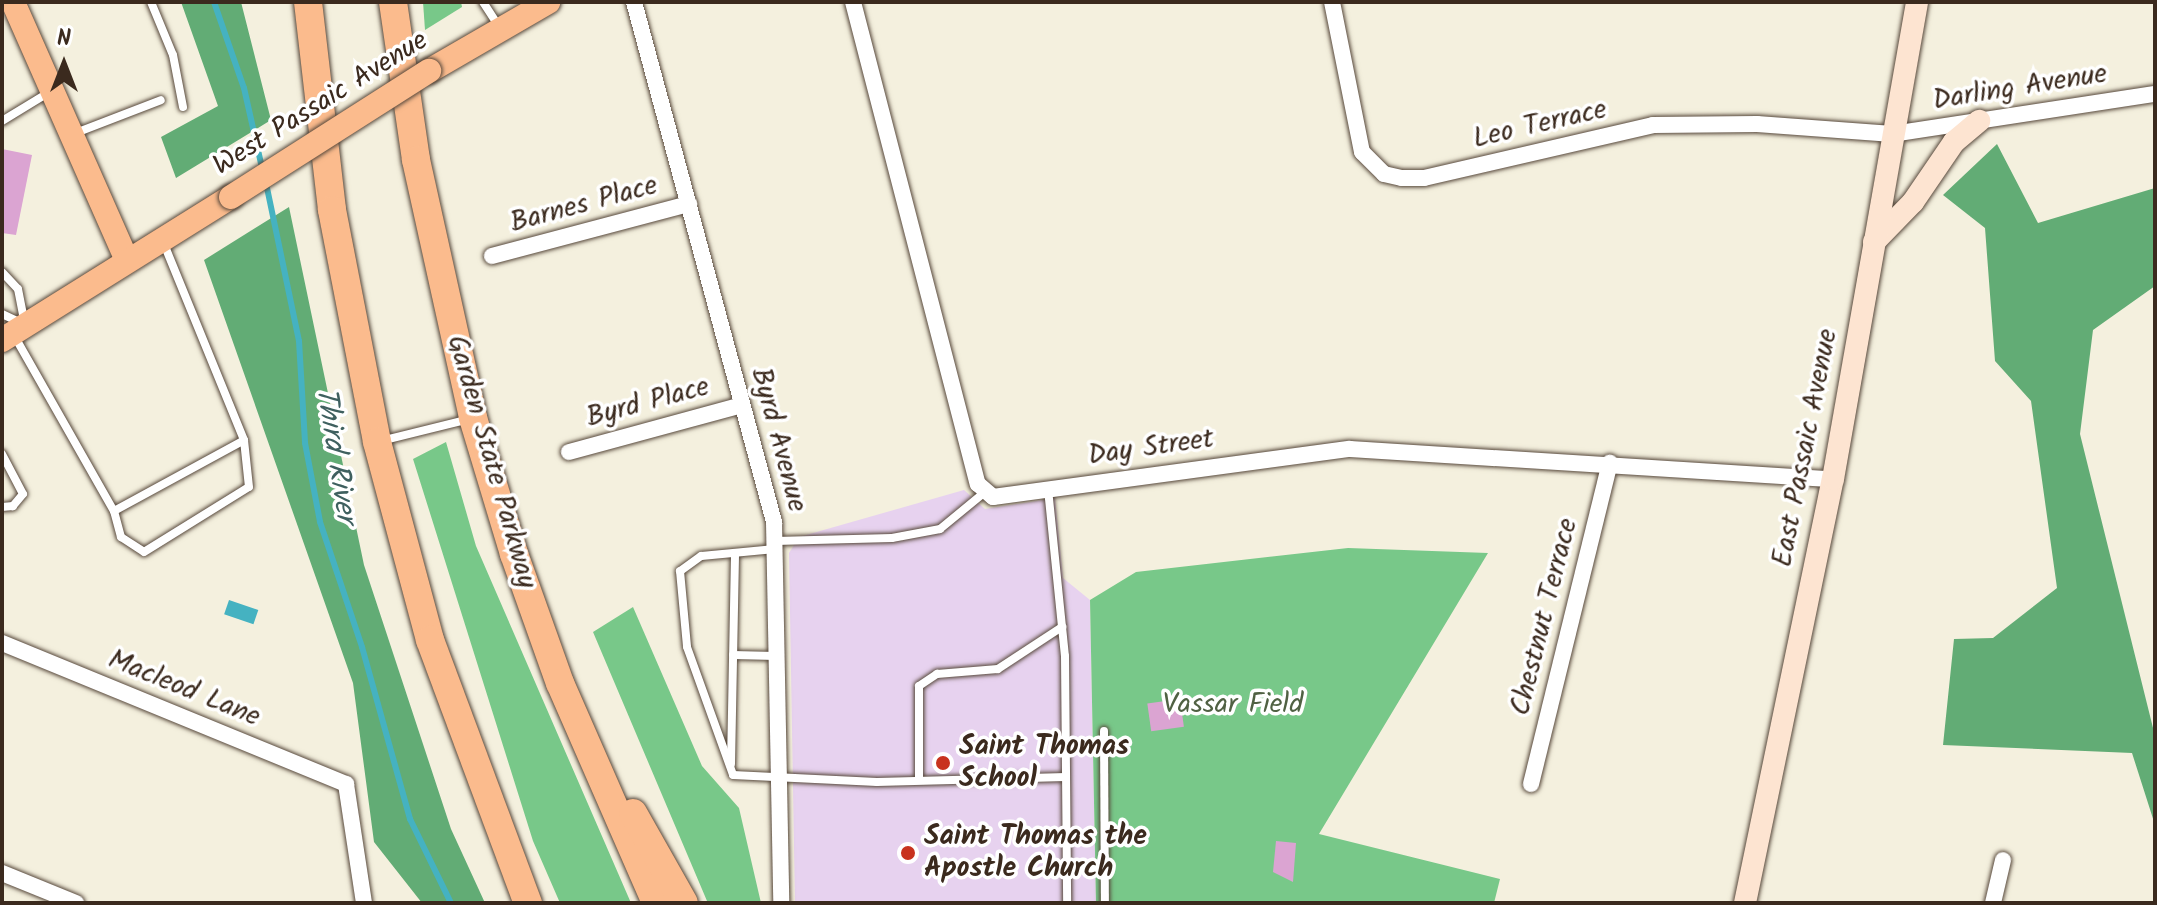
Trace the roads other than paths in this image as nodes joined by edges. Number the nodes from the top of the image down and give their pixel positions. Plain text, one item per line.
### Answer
1 (151, 2) edge
2 (301, 2) edge
3 (308, 2) edge
4 (393, 2) edge
5 (483, 2) edge
6 (548, 2) edge
7 (634, 2) edge
8 (853, 2) edge
9 (1332, 2) edge
10 (1917, 2) edge
11 (16, 3) edge
12 (499, 27) junction
13 (316, 85) junction
14 (53, 91) junction
15 (2155, 94) edge
16 (161, 100) dead end
17 (183, 107) dead end
18 (2, 121) edge
19 (1979, 121) junction
20 (1893, 134) junction
21 (72, 135) junction
22 (689, 204) junction
23 (162, 240) junction
24 (1874, 242) junction
25 (492, 256) dead end
26 (126, 258) junction
27 (2, 272) edge
28 (10, 328) edge
29 (742, 405) junction
30 (473, 418) junction
31 (244, 440) junction
32 (377, 442) junction
33 (569, 452) dead end
34 (2, 454) edge
35 (1610, 463) junction
36 (1833, 479) junction
37 (1048, 489) junction
38 (985, 492) junction
39 (2, 507) edge
40 (114, 511) junction
41 (775, 545) junction
42 (735, 553) junction
43 (1062, 627) junction
44 (2, 643) edge
45 (733, 655) junction
46 (776, 656) junction
47 (560, 683) junction
48 (1104, 731) dead end
49 (731, 769) junction
50 (1066, 777) junction
51 (777, 778) junction
52 (919, 780) junction
53 (1531, 784) dead end
54 (2003, 860) dead end
55 (2, 873) edge
56 (76, 903) edge
57 (364, 903) edge
58 (526, 903) edge
59 (656, 903) edge
60 (684, 903) edge
61 (781, 903) edge
62 (1067, 903) edge
63 (1105, 903) edge
64 (1745, 903) edge
65 (1993, 903) edge

1 - 17 lane
2 - 13 lane
3 - 13 highway
4 - 30 highway, Garden State Parkway
5 - 12 lane
6 - 12 main road, West Passaic Avenue
7 - 22 street, Byrd Avenue
8 - 38 street
9 - 20 street, Leo Terrace
10 - 20 main road, East Passaic Avenue
11 - 14 main road
12 - 23 main road, West Passaic Avenue, bridge
13 - 32 highway
14 - 18 lane
14 - 21 main road
15 - 19 street, Darling Avenue
16 - 21 lane
19 - 20 street, Darling Avenue
19 - 24 main road
20 - 24 main road, East Passaic Avenue
21 - 26 main road
22 - 25 street, Barnes Place
22 - 29 street, Byrd Avenue
23 - 26 main road, West Passaic Avenue
23 - 31 lane
24 - 36 main road, East Passaic Avenue
26 - 28 main road, West Passaic Avenue
27 - 28 lane
28 - 40 lane
29 - 33 street, Byrd Place
29 - 41 street, Byrd Avenue
30 - 32 lane
30 - 47 highway, Garden State Parkway
31 - 40 lane
31 - 40 lane
32 - 58 highway
34 - 39 lane
35 - 36 street, Day Street
35 - 37 street, Day Street
35 - 53 street, Chestnut Terrace
36 - 64 main road, East Passaic Avenue
37 - 38 street, Day Street
37 - 43 lane
38 - 41 lane
41 - 42 lane
41 - 46 street, Byrd Avenue
42 - 45 lane
42 - 49 lane
43 - 50 lane
43 - 52 lane
44 - 57 street, Macleod Lane
45 - 46 lane
45 - 49 lane
46 - 51 street, Byrd Avenue
47 - 59 highway, Garden State Parkway
47 - 60 highway
48 - 63 lane
49 - 51 lane
50 - 52 lane
50 - 62 lane
51 - 52 lane
51 - 61 street, Byrd Avenue
54 - 65 street
55 - 56 street

